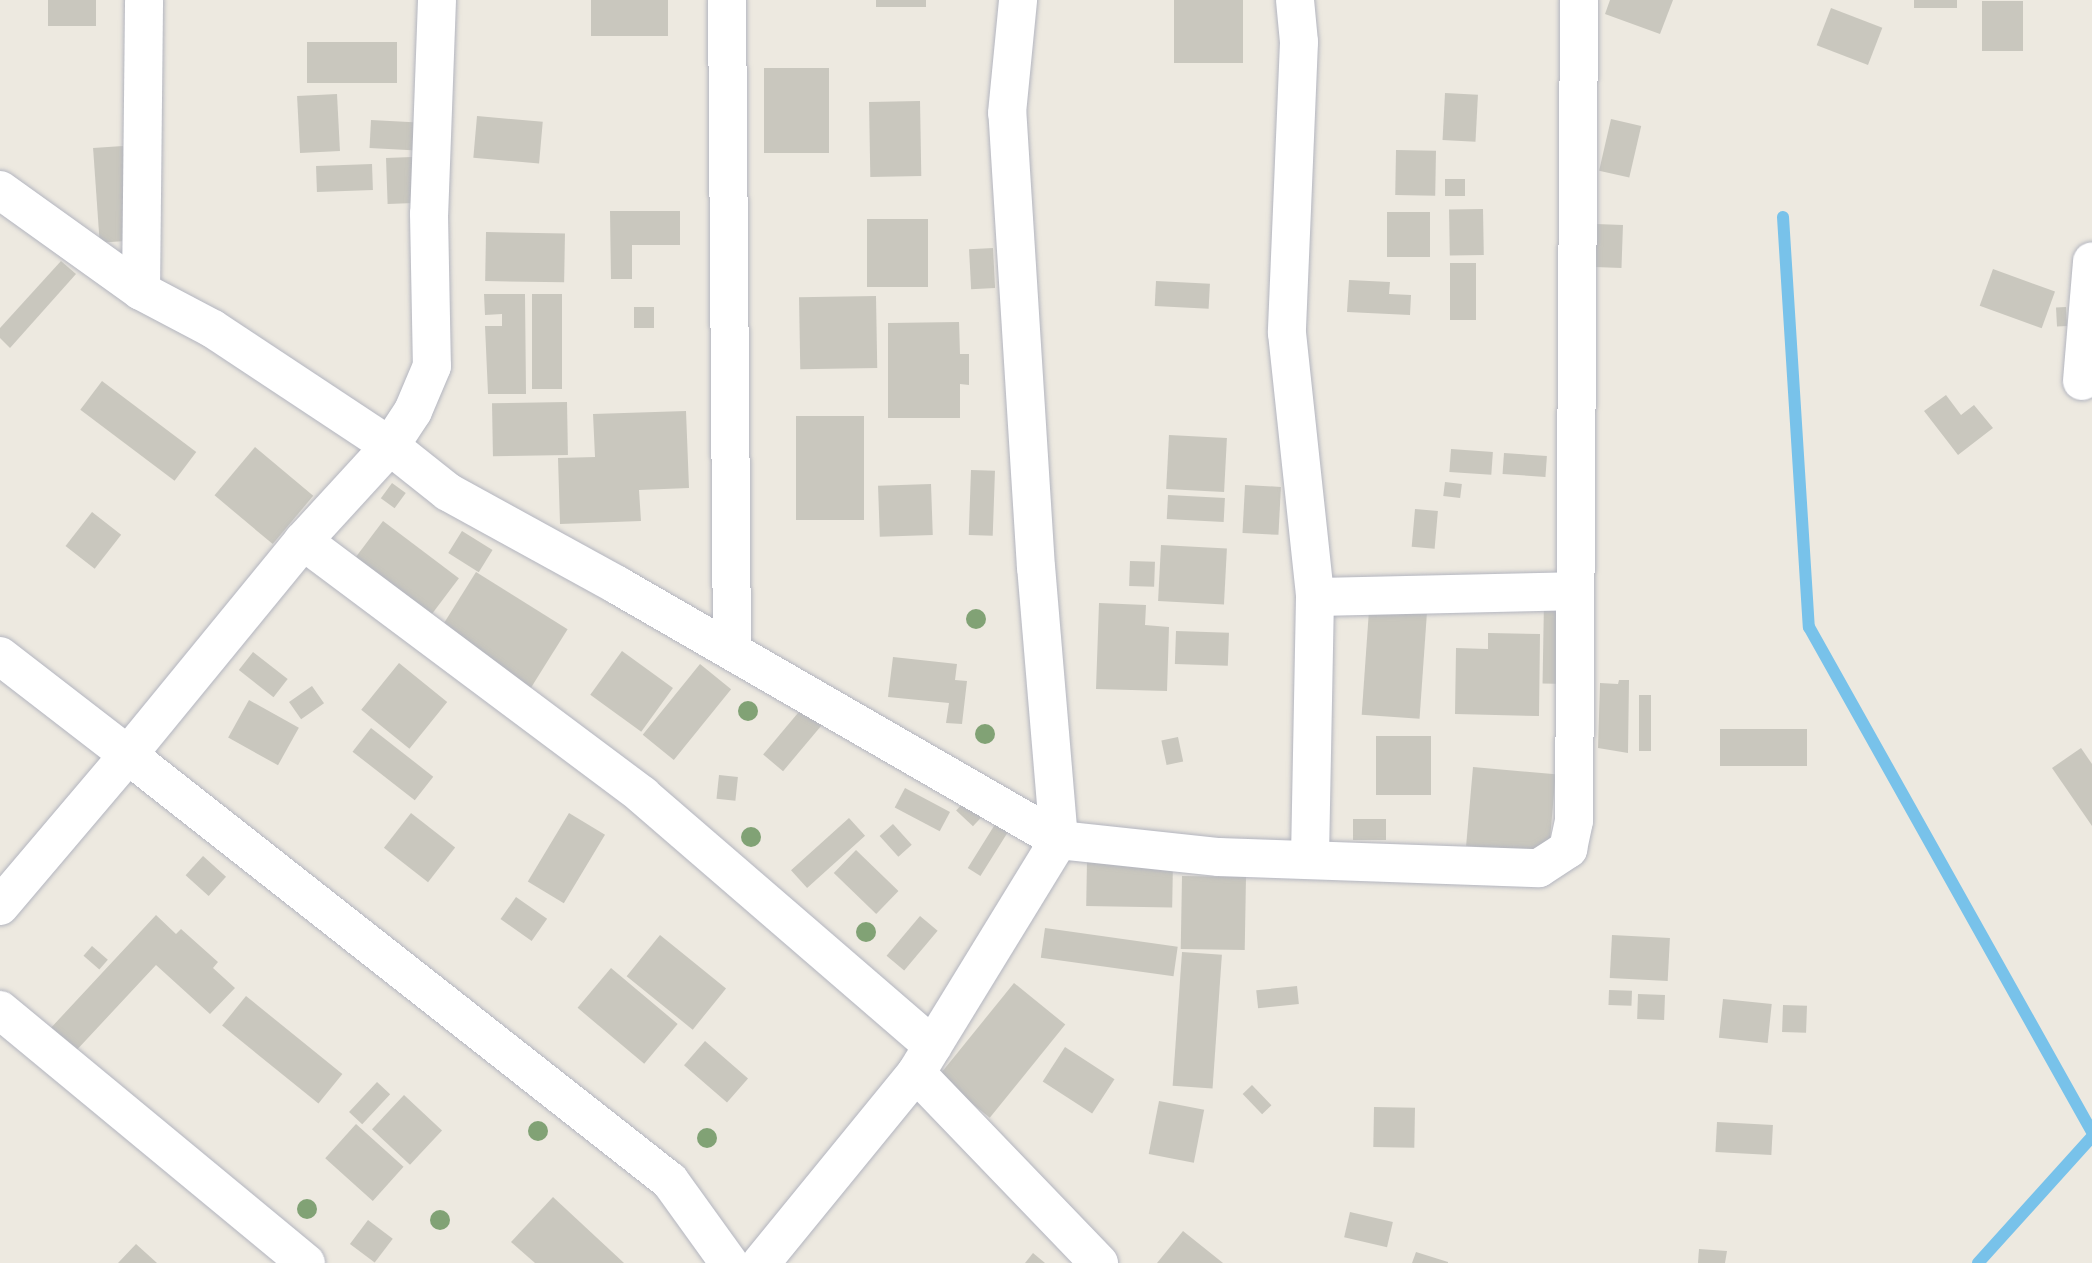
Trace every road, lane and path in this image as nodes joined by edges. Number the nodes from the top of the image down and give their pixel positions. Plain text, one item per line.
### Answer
1 (144, 0) edge
2 (437, 0) edge
3 (727, 0) edge
4 (1018, 0) edge
5 (1295, 0) edge
6 (1579, 0) edge
7 (0, 190) edge
8 (2092, 261) edge
9 (141, 291) junction
10 (2082, 381) dead end
11 (390, 446) junction
12 (303, 541) junction
13 (1575, 591) junction
14 (1315, 597) junction
15 (732, 650) junction
16 (0, 656) edge
17 (128, 755) junction
18 (1059, 840) junction
19 (1310, 858) junction
20 (0, 906) edge
21 (0, 1010) edge
22 (925, 1059) junction
23 (306, 1263) edge
24 (729, 1263) edge
25 (761, 1263) edge
26 (1099, 1263) edge

1 - 9 street
2 - 11 street
3 - 15 street
4 - 18 street
5 - 14 street
6 - 13 street
7 - 9 street
8 - 10 street
9 - 11 street
11 - 12 street
11 - 15 street
12 - 17 street
12 - 22 street
13 - 14 street
13 - 19 street
14 - 19 street
15 - 18 street
16 - 17 street
17 - 20 street
17 - 24 street
18 - 19 street
18 - 22 street
21 - 23 street
22 - 25 street
22 - 26 street

